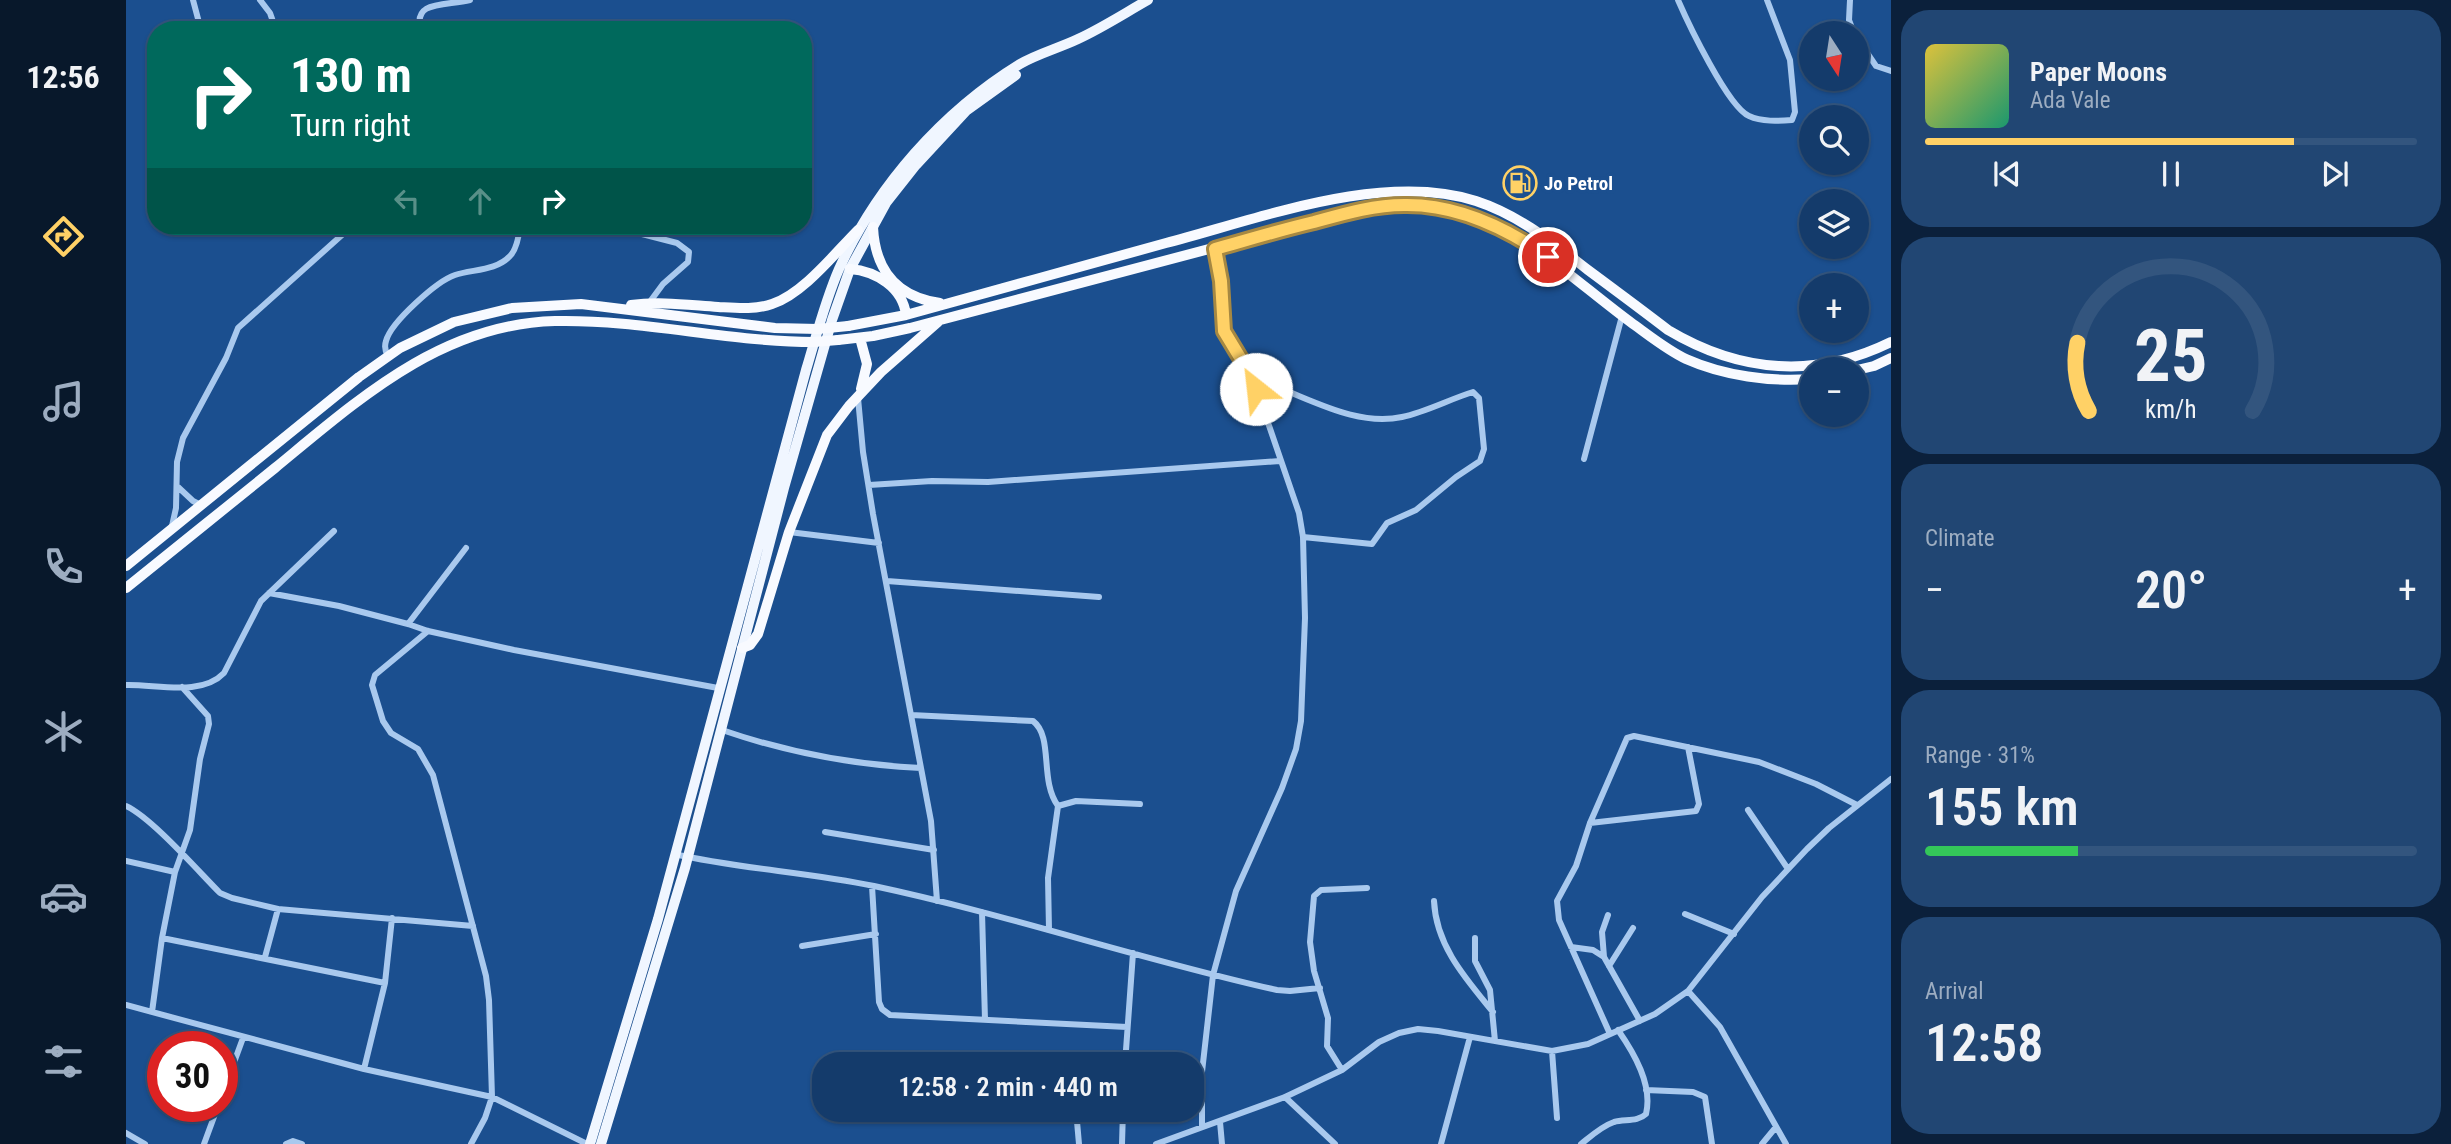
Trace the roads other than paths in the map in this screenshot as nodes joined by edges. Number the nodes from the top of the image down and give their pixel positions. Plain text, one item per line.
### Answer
1 (194, 0) edge
2 (260, 0) edge
3 (470, 0) edge
4 (1148, 0) edge
5 (1678, 0) edge
6 (1767, 0) edge
7 (1850, 0) edge
8 (199, 21) edge
9 (273, 21) edge
10 (419, 21) edge
11 (1849, 21) edge
12 (1869, 56) edge
13 (1891, 71) edge
14 (940, 132) junction
15 (1290, 210) junction
16 (873, 227) junction
17 (1293, 227) junction
18 (858, 230) junction
19 (342, 235) edge
20 (518, 235) edge
21 (646, 235) edge
22 (1215, 249) junction
23 (850, 269) junction
24 (649, 303) junction
25 (946, 304) junction
26 (615, 307) junction
27 (906, 315) junction
28 (1622, 316) junction
29 (940, 321) junction
30 (860, 338) junction
31 (1891, 342) edge
32 (388, 356) junction
33 (1891, 358) edge
34 (1869, 367) edge
35 (1253, 379) junction
36 (1799, 380) edge
37 (858, 397) junction
38 (309, 416) junction
39 (322, 429) junction
40 (1584, 458) dead end
41 (1280, 461) junction
42 (869, 485) junction
43 (177, 486) junction
44 (201, 505) junction
45 (171, 530) junction
46 (334, 531) dead end
47 (789, 532) junction
48 (1303, 537) junction
49 (879, 543) junction
50 (466, 548) dead end
51 (126, 566) edge
52 (887, 581) junction
53 (126, 588) edge
54 (269, 593) junction
55 (1099, 597) dead end
56 (408, 624) junction
57 (428, 631) junction
58 (737, 647) junction
59 (126, 685) edge
60 (182, 687) junction
61 (718, 688) junction
62 (911, 715) junction
63 (722, 730) junction
64 (1688, 747) junction
65 (920, 768) junction
66 (1891, 779) edge
67 (1140, 804) dead end
68 (1857, 805) junction
69 (126, 806) edge
70 (1058, 806) junction
71 (1748, 810) dead end
72 (1590, 823) junction
73 (825, 832) dead end
74 (934, 850) junction
75 (674, 854) junction
76 (181, 855) junction
77 (687, 857) junction
78 (126, 861) edge
79 (1788, 869) junction
80 (175, 873) junction
81 (872, 886) junction
82 (1367, 888) dead end
83 (937, 901) junction
84 (1434, 901) dead end
85 (278, 909) junction
86 (982, 912) junction
87 (1685, 914) dead end
88 (1608, 915) dead end
89 (392, 918) junction
90 (473, 926) junction
91 (1633, 928) dead end
92 (1049, 930) junction
93 (1734, 933) junction
94 (876, 934) junction
95 (162, 937) junction
96 (1475, 938) dead end
97 (802, 946) dead end
98 (1571, 947) junction
99 (1133, 954) junction
100 (265, 957) junction
101 (1604, 957) junction
102 (1609, 965) junction
103 (1213, 975) junction
104 (385, 983) junction
105 (1320, 988) junction
106 (1688, 991) junction
107 (126, 1005) edge
108 (152, 1012) junction
109 (1493, 1012) junction
110 (985, 1020) junction
111 (1640, 1021) junction
112 (1127, 1027) junction
113 (1618, 1030) junction
114 (1610, 1034) junction
115 (1470, 1037) junction
116 (243, 1038) junction
117 (1495, 1041) junction
118 (1552, 1051) junction
119 (238, 1052) edge
120 (1126, 1052) edge
121 (364, 1069) junction
122 (1342, 1070) junction
123 (1646, 1090) junction
124 (492, 1097) junction
125 (1286, 1097) junction
126 (1557, 1118) dead end
127 (212, 1122) edge
128 (1077, 1122) edge
129 (1123, 1122) edge
130 (1220, 1122) junction
131 (1202, 1127) junction
132 (1776, 1127) junction
133 (1222, 1131) junction
134 (126, 1133) edge
135 (145, 1144) edge
136 (204, 1144) edge
137 (286, 1144) edge
138 (302, 1144) edge
139 (471, 1144) edge
140 (589, 1144) edge
141 (601, 1144) edge
142 (1079, 1144) edge
143 (1122, 1144) edge
144 (1156, 1144) edge
145 (1222, 1144) edge
146 (1229, 1144) edge
147 (1335, 1144) edge
148 (1441, 1144) edge
149 (1581, 1144) edge
150 (1712, 1144) edge
151 (1762, 1144) edge
152 (1786, 1144) edge

1 - 8 street
2 - 9 street
3 - 10 street
4 - 14 main road
5 - 6 street
7 - 11 street
12 - 13 street
14 - 16 main road
14 - 18 main road
15 - 17 highway
15 - 25 highway
15 - 31 highway
16 - 23 main road
16 - 25 highway
17 - 22 highway
17 - 28 highway
18 - 24 highway
18 - 58 main road
19 - 43 street
20 - 32 street
21 - 24 street
22 - 29 highway
22 - 35 street
23 - 27 highway
23 - 58 main road
24 - 26 highway
25 - 27 highway
26 - 27 highway, bridge
26 - 32 highway
28 - 36 highway
28 - 40 street
29 - 30 highway
29 - 37 highway
30 - 37 highway
30 - 39 highway, bridge
32 - 38 highway
33 - 34 highway
35 - 41 street
35 - 48 street
37 - 42 street
37 - 47 highway
38 - 39 highway
38 - 44 highway
39 - 53 highway
41 - 42 street
41 - 48 street
42 - 49 street
43 - 44 street
43 - 45 street
44 - 45 highway
45 - 51 highway
46 - 54 street
47 - 49 street
47 - 58 highway
48 - 103 street
49 - 52 street
50 - 56 street
52 - 55 street
52 - 62 street
54 - 56 street
54 - 60 street
56 - 57 street
57 - 61 street
57 - 90 street
58 - 61 main road
58 - 63 main road
59 - 60 street
60 - 76 street
61 - 75 main road
62 - 65 street
62 - 70 street
63 - 65 street
63 - 77 main road
64 - 68 street
64 - 72 street
64 - 72 street
65 - 74 street
66 - 68 street
67 - 70 street
68 - 79 street
69 - 76 street
70 - 92 street
71 - 79 street
72 - 98 street
73 - 74 street
74 - 83 street
75 - 77 street
75 - 140 main road
76 - 80 street
76 - 85 street
77 - 81 street
77 - 141 main road
78 - 80 street
79 - 93 street
80 - 95 street
81 - 83 street
81 - 94 street
82 - 105 street
83 - 86 street
84 - 109 street
85 - 89 street
85 - 100 street
86 - 92 street
86 - 110 street
87 - 93 street
88 - 101 street
89 - 90 street
89 - 104 street
90 - 124 street
91 - 102 street
92 - 99 street
93 - 106 street
94 - 97 street
94 - 110 street
95 - 100 street
95 - 108 street
96 - 109 street
98 - 101 street
98 - 114 street
99 - 103 street
99 - 112 street
100 - 104 street
101 - 102 street
102 - 111 street
103 - 105 street
103 - 131 street
104 - 121 street
105 - 122 street
106 - 111 street
106 - 132 street
107 - 108 street
108 - 116 street
109 - 117 street
110 - 112 street
111 - 113 street
112 - 120 street
113 - 114 street
113 - 123 street
114 - 118 street
115 - 117 street
115 - 122 street
115 - 148 street
116 - 119 street
116 - 121 street
117 - 118 street
118 - 126 street
121 - 124 street
122 - 125 street
123 - 149 street
123 - 150 street
124 - 139 street
124 - 140 street
125 - 130 street
125 - 147 street
127 - 136 street
128 - 142 street
129 - 143 street
130 - 131 street
130 - 133 street
131 - 144 street
132 - 151 street
132 - 152 street
133 - 145 street
133 - 146 street
134 - 135 street
137 - 138 street

